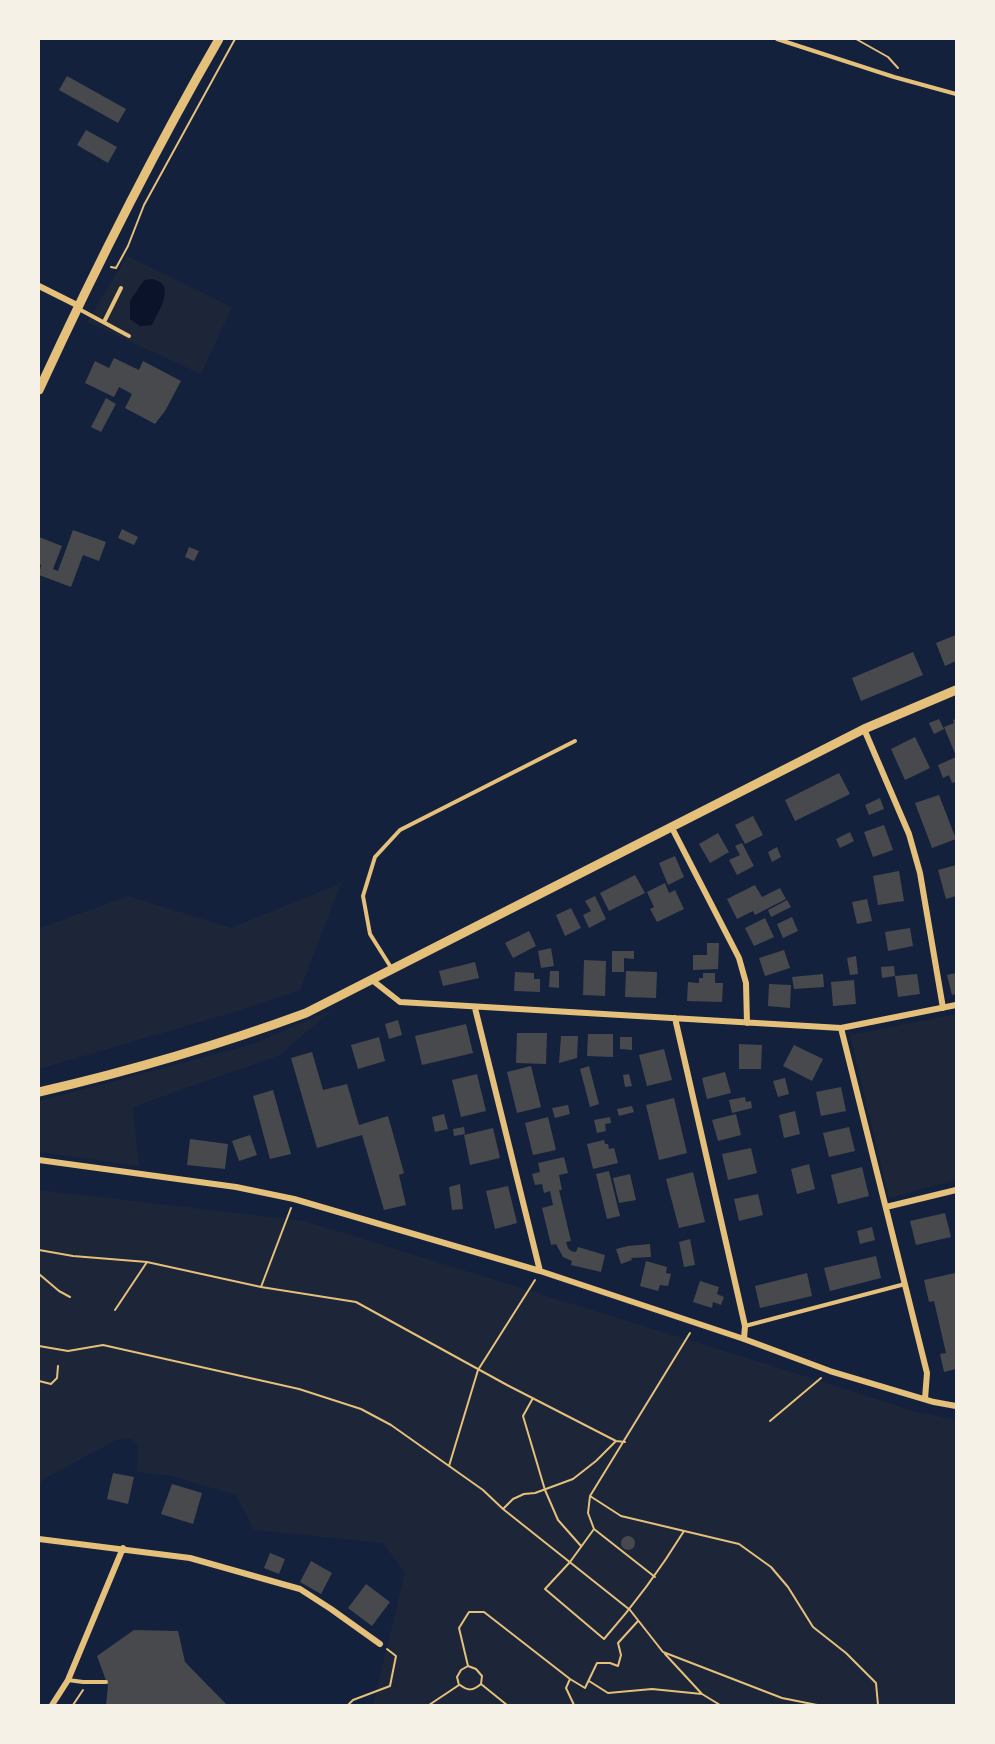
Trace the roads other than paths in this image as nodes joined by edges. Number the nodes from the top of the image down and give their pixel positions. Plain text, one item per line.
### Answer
1 (219, 39) edge
2 (777, 39) edge
3 (956, 94) edge
4 (39, 286) edge
5 (121, 288) dead end
6 (78, 307) junction
7 (104, 322) junction
8 (129, 336) dead end
9 (39, 390) edge
10 (956, 690) edge
11 (864, 729) junction
12 (575, 741) dead end
13 (672, 828) junction
14 (392, 969) junction
15 (372, 980) junction
16 (956, 1005) edge
17 (475, 1008) junction
18 (943, 1008) junction
19 (675, 1018) junction
20 (747, 1023) junction
21 (841, 1028) junction
22 (39, 1092) edge
23 (39, 1160) edge
24 (956, 1190) edge
25 (886, 1207) junction
26 (540, 1271) junction
27 (905, 1284) junction
28 (745, 1326) junction
29 (744, 1339) junction
30 (925, 1399) junction
31 (956, 1406) edge
32 (39, 1539) edge
33 (123, 1548) junction
34 (380, 1644) road end
35 (68, 1680) junction
36 (106, 1682) dead end
37 (52, 1705) edge

1 - 6 main road
2 - 3 lane
4 - 6 street
5 - 7 lane
6 - 7 lane
6 - 9 main road
7 - 8 lane
10 - 11 main road
11 - 13 main road
11 - 18 street
12 - 14 lane
13 - 14 main road
13 - 20 street
14 - 15 main road
15 - 17 street
15 - 22 main road
16 - 18 street
17 - 19 street
17 - 26 street
18 - 21 street
19 - 20 street
19 - 28 street
20 - 21 street
21 - 25 street
23 - 26 street
24 - 25 street
25 - 27 street
26 - 29 street
27 - 28 lane
27 - 30 street
28 - 29 street
29 - 30 street
30 - 31 street
32 - 33 street
33 - 34 street
33 - 35 street
35 - 36 lane
35 - 37 street

